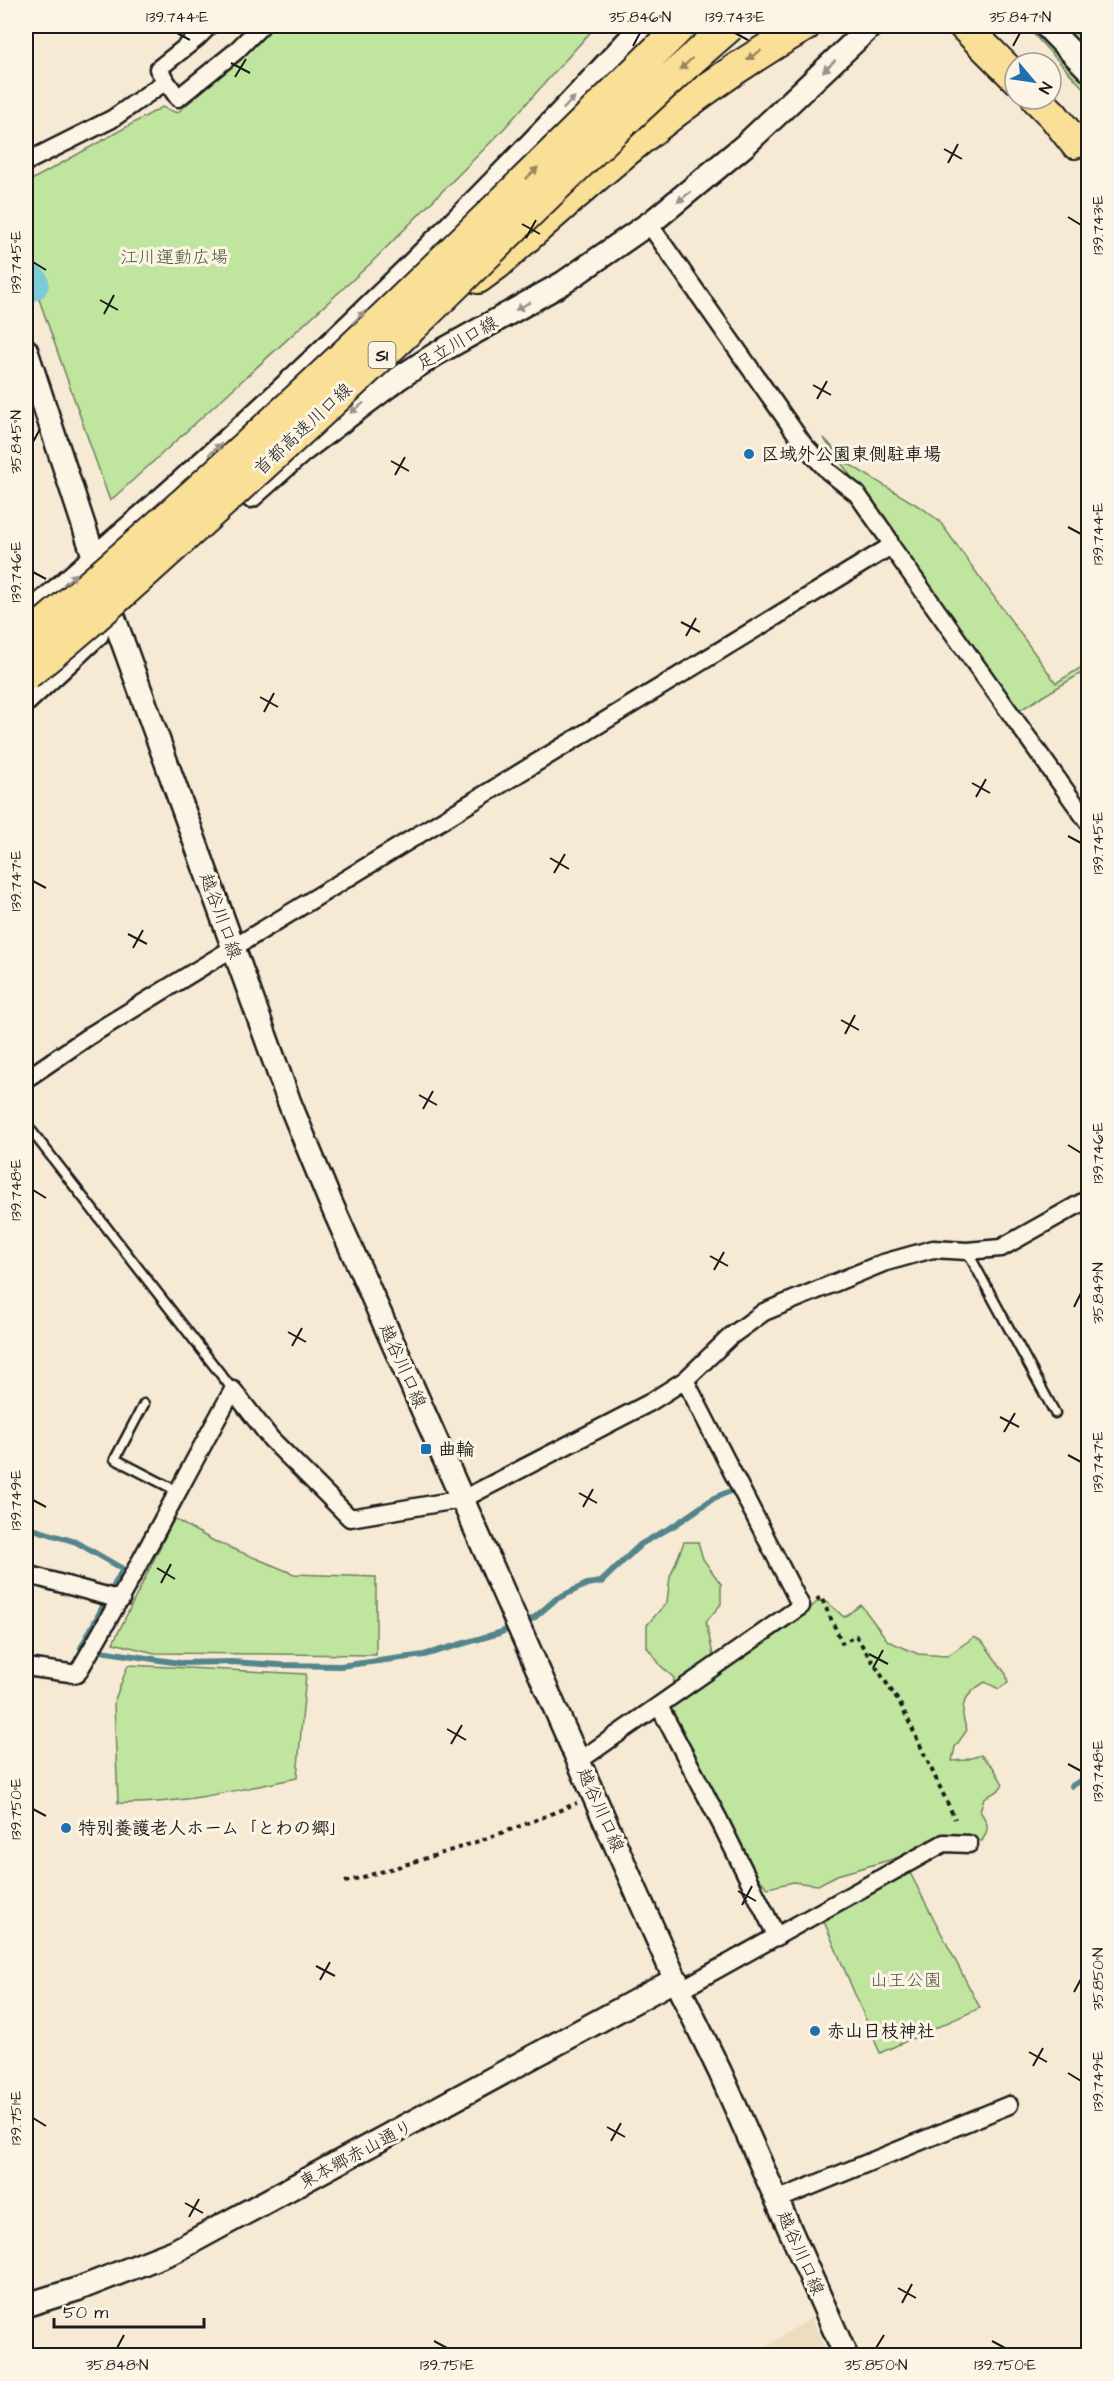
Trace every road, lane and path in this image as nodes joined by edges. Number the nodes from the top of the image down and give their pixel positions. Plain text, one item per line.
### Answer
1 (209, 26) edge
2 (261, 26) edge
3 (642, 26) edge
4 (681, 26) edge
5 (730, 26) edge
6 (805, 26) edge
7 (871, 26) edge
8 (964, 26) edge
9 (989, 26) edge
10 (1046, 26) edge
11 (1013, 51) edge
12 (1003, 65) edge
13 (1089, 69) edge
14 (166, 81) junction
15 (1063, 108) edge
16 (1049, 111) edge
17 (1082, 136) edge
18 (26, 162) edge
19 (649, 224) junction
20 (406, 333) junction
21 (27, 359) edge
22 (891, 546) junction
23 (95, 557) junction
24 (26, 617) edge
25 (114, 618) junction
26 (26, 639) edge
27 (26, 675) edge
28 (26, 700) edge
29 (1089, 822) edge
30 (232, 948) junction
31 (26, 1078) edge
32 (26, 1124) edge
33 (1089, 1199) edge
34 (967, 1251) junction
35 (685, 1380) junction
36 (233, 1390) junction
37 (144, 1404) dead end
38 (1055, 1413) dead end
39 (177, 1491) junction
40 (463, 1499) junction
41 (26, 1574) edge
42 (121, 1600) junction
43 (801, 1606) junction
44 (26, 1667) edge
45 (659, 1706) junction
46 (579, 1761) junction
47 (594, 1796) junction
48 (955, 1819) dead end
49 (969, 1844) dead end
50 (345, 1882) dead end
51 (777, 1937) junction
52 (678, 1984) junction
53 (1009, 2105) dead end
54 (777, 2200) junction
55 (26, 2305) edge
56 (846, 2355) edge

1 - 14 street
2 - 14 street
23 -> 3 main road
26 -> 4 highway, 首都高速川口線 / S1, bridge
5 -> 20 highway, 首都高速川口線 / S1, bridge
6 -> 20 highway, bridge
7 -> 19 main road, 足立川口線
8 - 12 highway
9 - 11 highway
10 - 13 main road
14 - 18 street
15 - 17 highway
16 - 17 highway
19 - 22 street
19 -> 25 main road, 足立川口線
20 - 27 highway, 首都高速川口線 / S1, bridge
21 - 23 main road, 越谷川口線
22 - 29 street
22 - 30 street
24 -> 23 main road
23 - 25 main road, 越谷川口線
25 - 28 main road, 足立川口線
25 - 30 main road, 越谷川口線
30 - 31 street
30 - 40 main road, 越谷川口線
32 - 36 lane
33 - 34 street
34 - 35 street
34 - 38 lane
35 - 40 street
35 - 43 street
36 - 39 street
36 - 40 street
37 - 39 lane
39 - 42 street
40 - 46 main road, 越谷川口線
41 - 42 street
42 - 44 street
43 - 45 street
43 - 48 path
45 - 46 street
45 - 51 street
46 - 47 main road, 越谷川口線
47 - 50 path
47 - 52 main road, 越谷川口線
49 - 51 street
51 - 52 street
52 - 54 main road, 越谷川口線
52 - 55 main road, 東本郷赤山通り
53 - 54 street
54 - 56 main road, 越谷川口線

